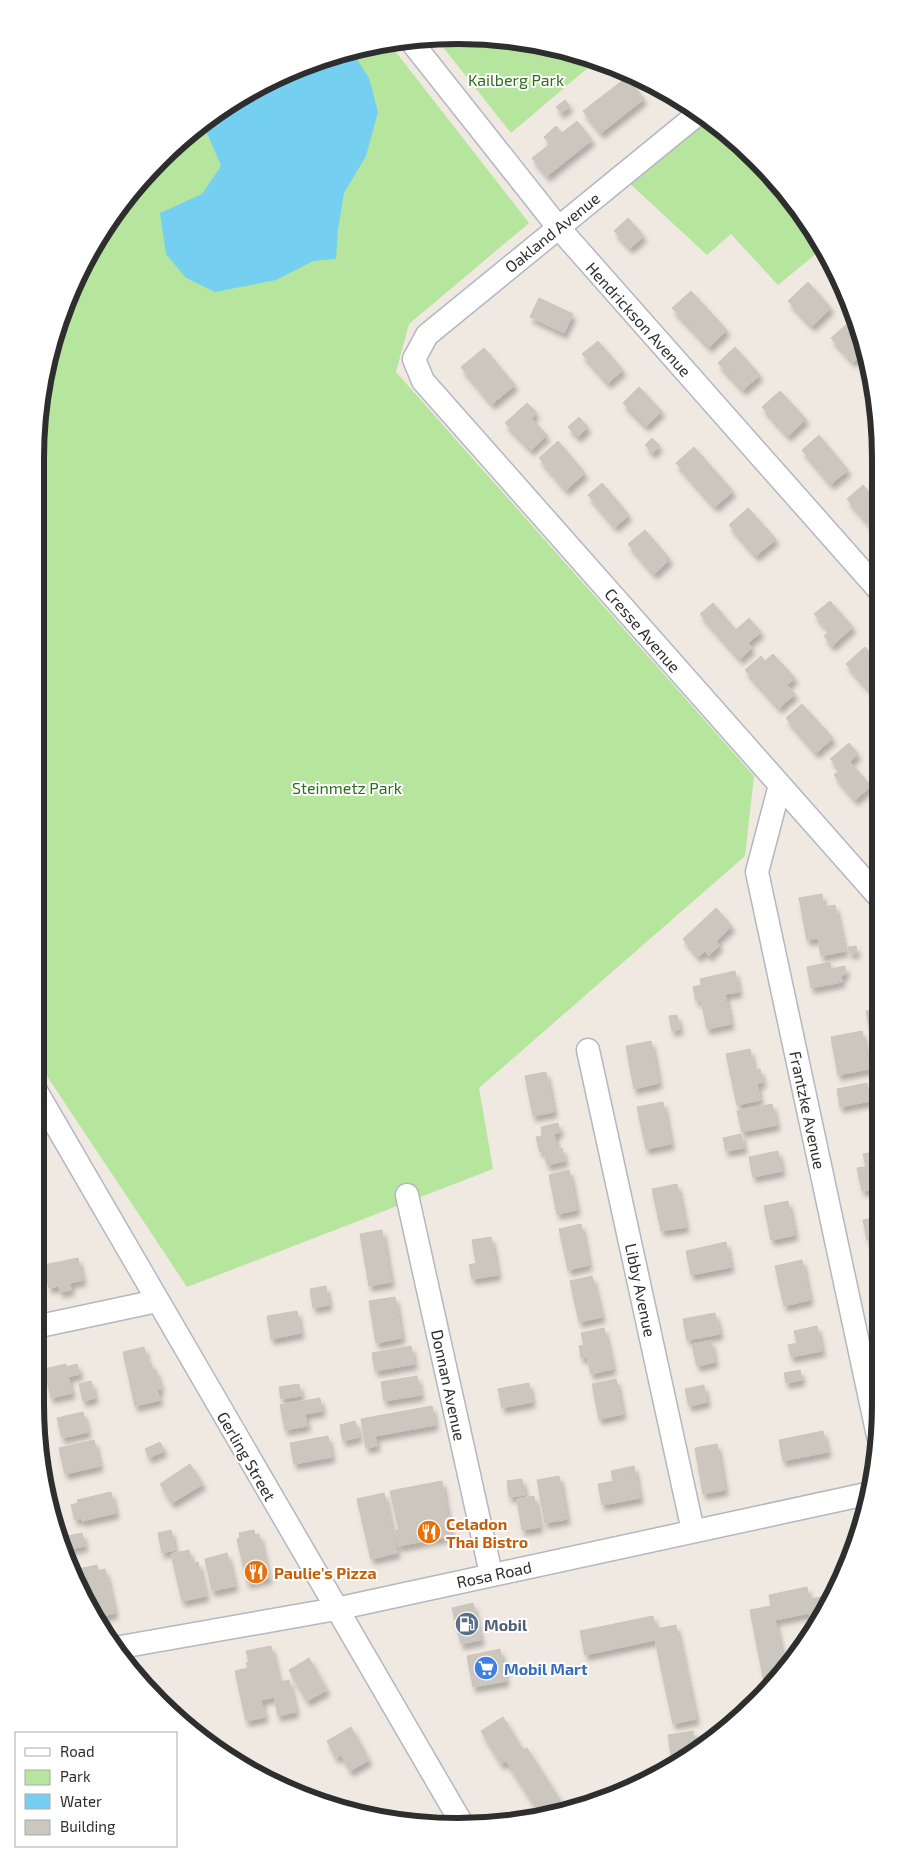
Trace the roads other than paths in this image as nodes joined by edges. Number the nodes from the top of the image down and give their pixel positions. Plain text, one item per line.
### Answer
1 (415, 46) edge
2 (693, 118) edge
3 (558, 227) junction
4 (414, 359) joint
5 (872, 582) edge
6 (780, 786) junction
7 (872, 889) edge
8 (588, 1050) dead end
9 (44, 1105) edge
10 (407, 1195) dead end
11 (157, 1301) junction
12 (44, 1325) edge
13 (872, 1407) edge
14 (862, 1495) edge
15 (693, 1531) junction
16 (491, 1574) junction
17 (336, 1609) junction
18 (123, 1647) edge
19 (459, 1818) edge

1 - 3 street, Hendrickson Avenue
2 - 3 street, Oakland Avenue
3 - 4 street, Oakland Avenue
3 - 5 street, Hendrickson Avenue
4 - 6 street, Cresse Avenue
6 - 7 street, Cresse Avenue
6 - 13 street, Frantzke Avenue
8 - 15 street, Libby Avenue
9 - 11 street, Gerling Street
10 - 16 street, Donnan Avenue
11 - 12 street
11 - 17 street, Gerling Street
14 - 15 street, Rosa Road
15 - 16 street, Rosa Road
16 - 17 street, Rosa Road
17 - 18 street, Rosa Road
17 - 19 street, Gerling Street

